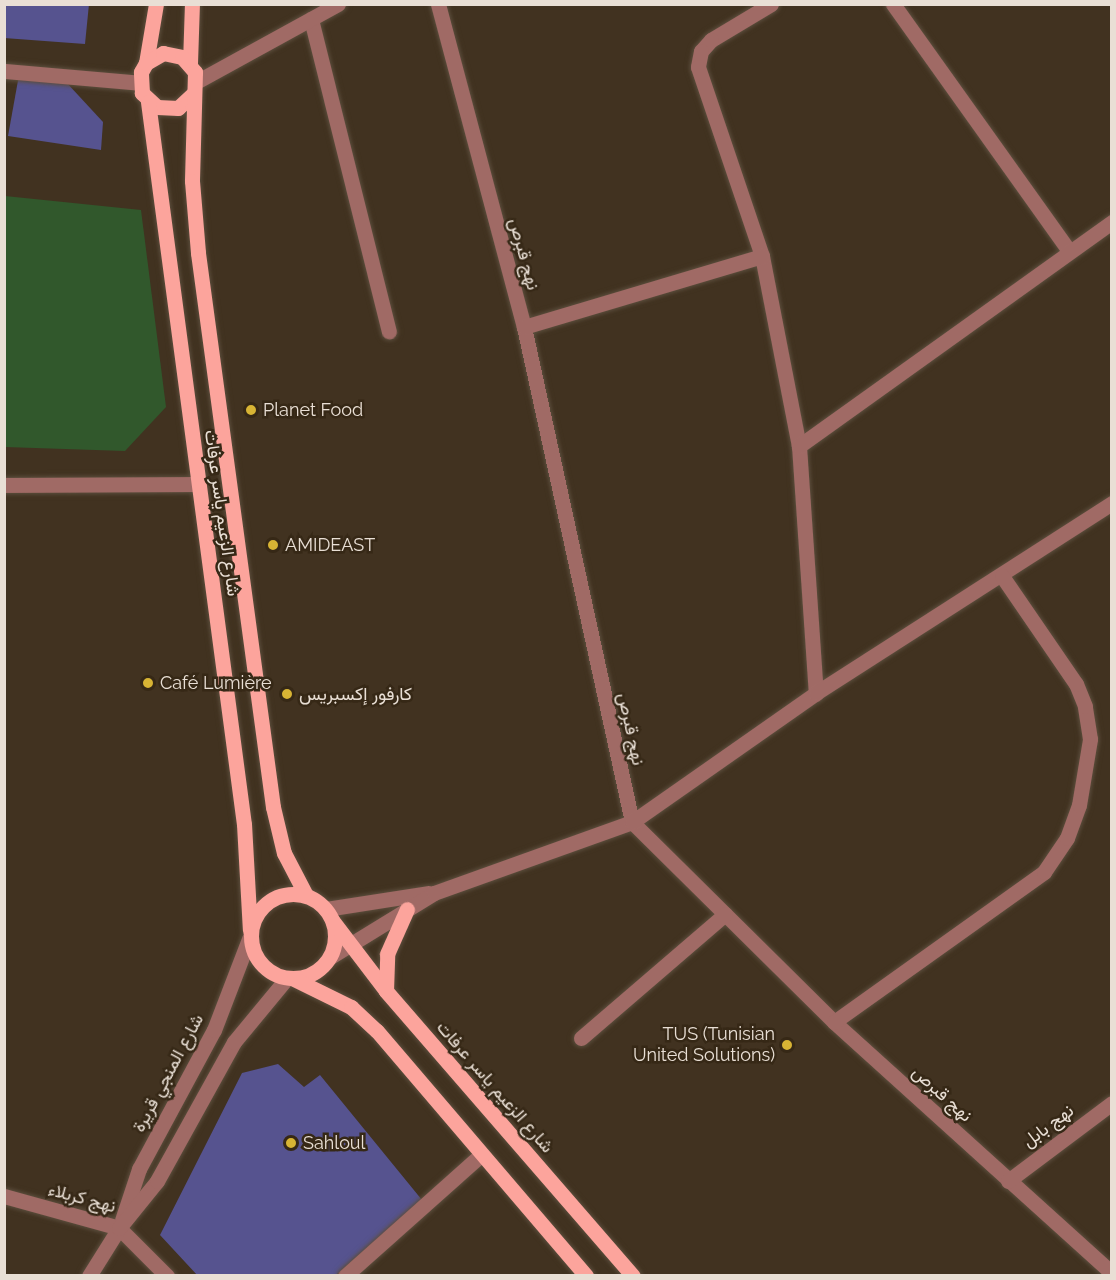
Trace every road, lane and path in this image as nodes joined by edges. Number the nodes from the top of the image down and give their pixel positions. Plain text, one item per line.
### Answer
1 (156, 4) edge
2 (192, 4) edge
3 (338, 4) edge
4 (438, 4) edge
5 (771, 4) edge
6 (893, 4) edge
7 (311, 19) junction
8 (146, 63) junction
9 (190, 63) junction
10 (4, 70) edge
11 (140, 83) junction
12 (195, 88) junction
13 (148, 102) junction
14 (1112, 222) edge
15 (1069, 250) junction
16 (762, 256) junction
17 (524, 327) junction
18 (389, 331) dead end
19 (798, 446) junction
20 (198, 484) junction
21 (4, 485) edge
22 (1112, 503) edge
23 (1002, 576) junction
24 (816, 693) junction
25 (632, 822) junction
26 (434, 893) junction
27 (306, 895) junction
28 (407, 909) junction
29 (329, 914) junction
30 (725, 914) junction
31 (250, 933) junction
32 (350, 945) junction
33 (330, 957) junction
34 (290, 979) junction
35 (386, 991) junction
36 (834, 1022) junction
37 (581, 1038) dead end
38 (1112, 1103) edge
39 (481, 1155) junction
40 (1008, 1181) junction
41 (4, 1196) edge
42 (119, 1228) junction
43 (1112, 1273) edge
44 (89, 1275) edge
45 (167, 1275) edge
46 (345, 1275) edge
47 (586, 1275) edge
48 (633, 1275) edge

1 - 8 main road
2 - 9 main road
3 - 7 street
4 - 17 street, نهج قبرص
5 - 16 street
6 - 15 street
7 - 12 street
7 - 18 street
8 - 9 main road
8 - 11 main road
9 - 12 main road
10 - 11 street
11 - 13 main road
12 - 13 main road
12 - 27 main road, شارع الزعيم ياسر عرفات
13 - 20 main road, شارع الزعيم ياسر عرفات
14 - 15 street
15 - 19 street
16 - 17 street
16 - 19 street
17 - 25 street, نهج قبرص
19 - 24 street
20 - 21 street
20 - 31 main road, شارع الزعيم ياسر عرفات
22 - 23 street
23 - 24 street
23 - 36 street
24 - 25 street
25 - 26 street
25 - 30 street, نهج قبرص
26 - 28 street
26 - 29 street
27 - 29 main road
27 - 31 main road
28 - 32 street
28 - 35 main road
29 - 32 main road, شارع الزعيم ياسر عرفات
29 - 33 main road
30 - 36 street, نهج قبرص
30 - 37 street
31 - 34 main road
31 - 42 street, شارع المنجي قريرة
32 - 33 street
32 - 35 main road, شارع الزعيم ياسر عرفات
33 - 34 main road
34 - 39 main road
34 - 42 street, شارع المنجي قريرة
35 - 48 main road, شارع الزعيم ياسر عرفات
36 - 40 street, نهج قبرص
38 - 40 street, نهج بابل
39 - 46 street
39 - 47 main road
40 - 43 street, نهج قبرص
41 - 42 street, نهج كربلاء
42 - 44 street, شارع المنجي قريرة
42 - 45 street, نهج كربلاء

